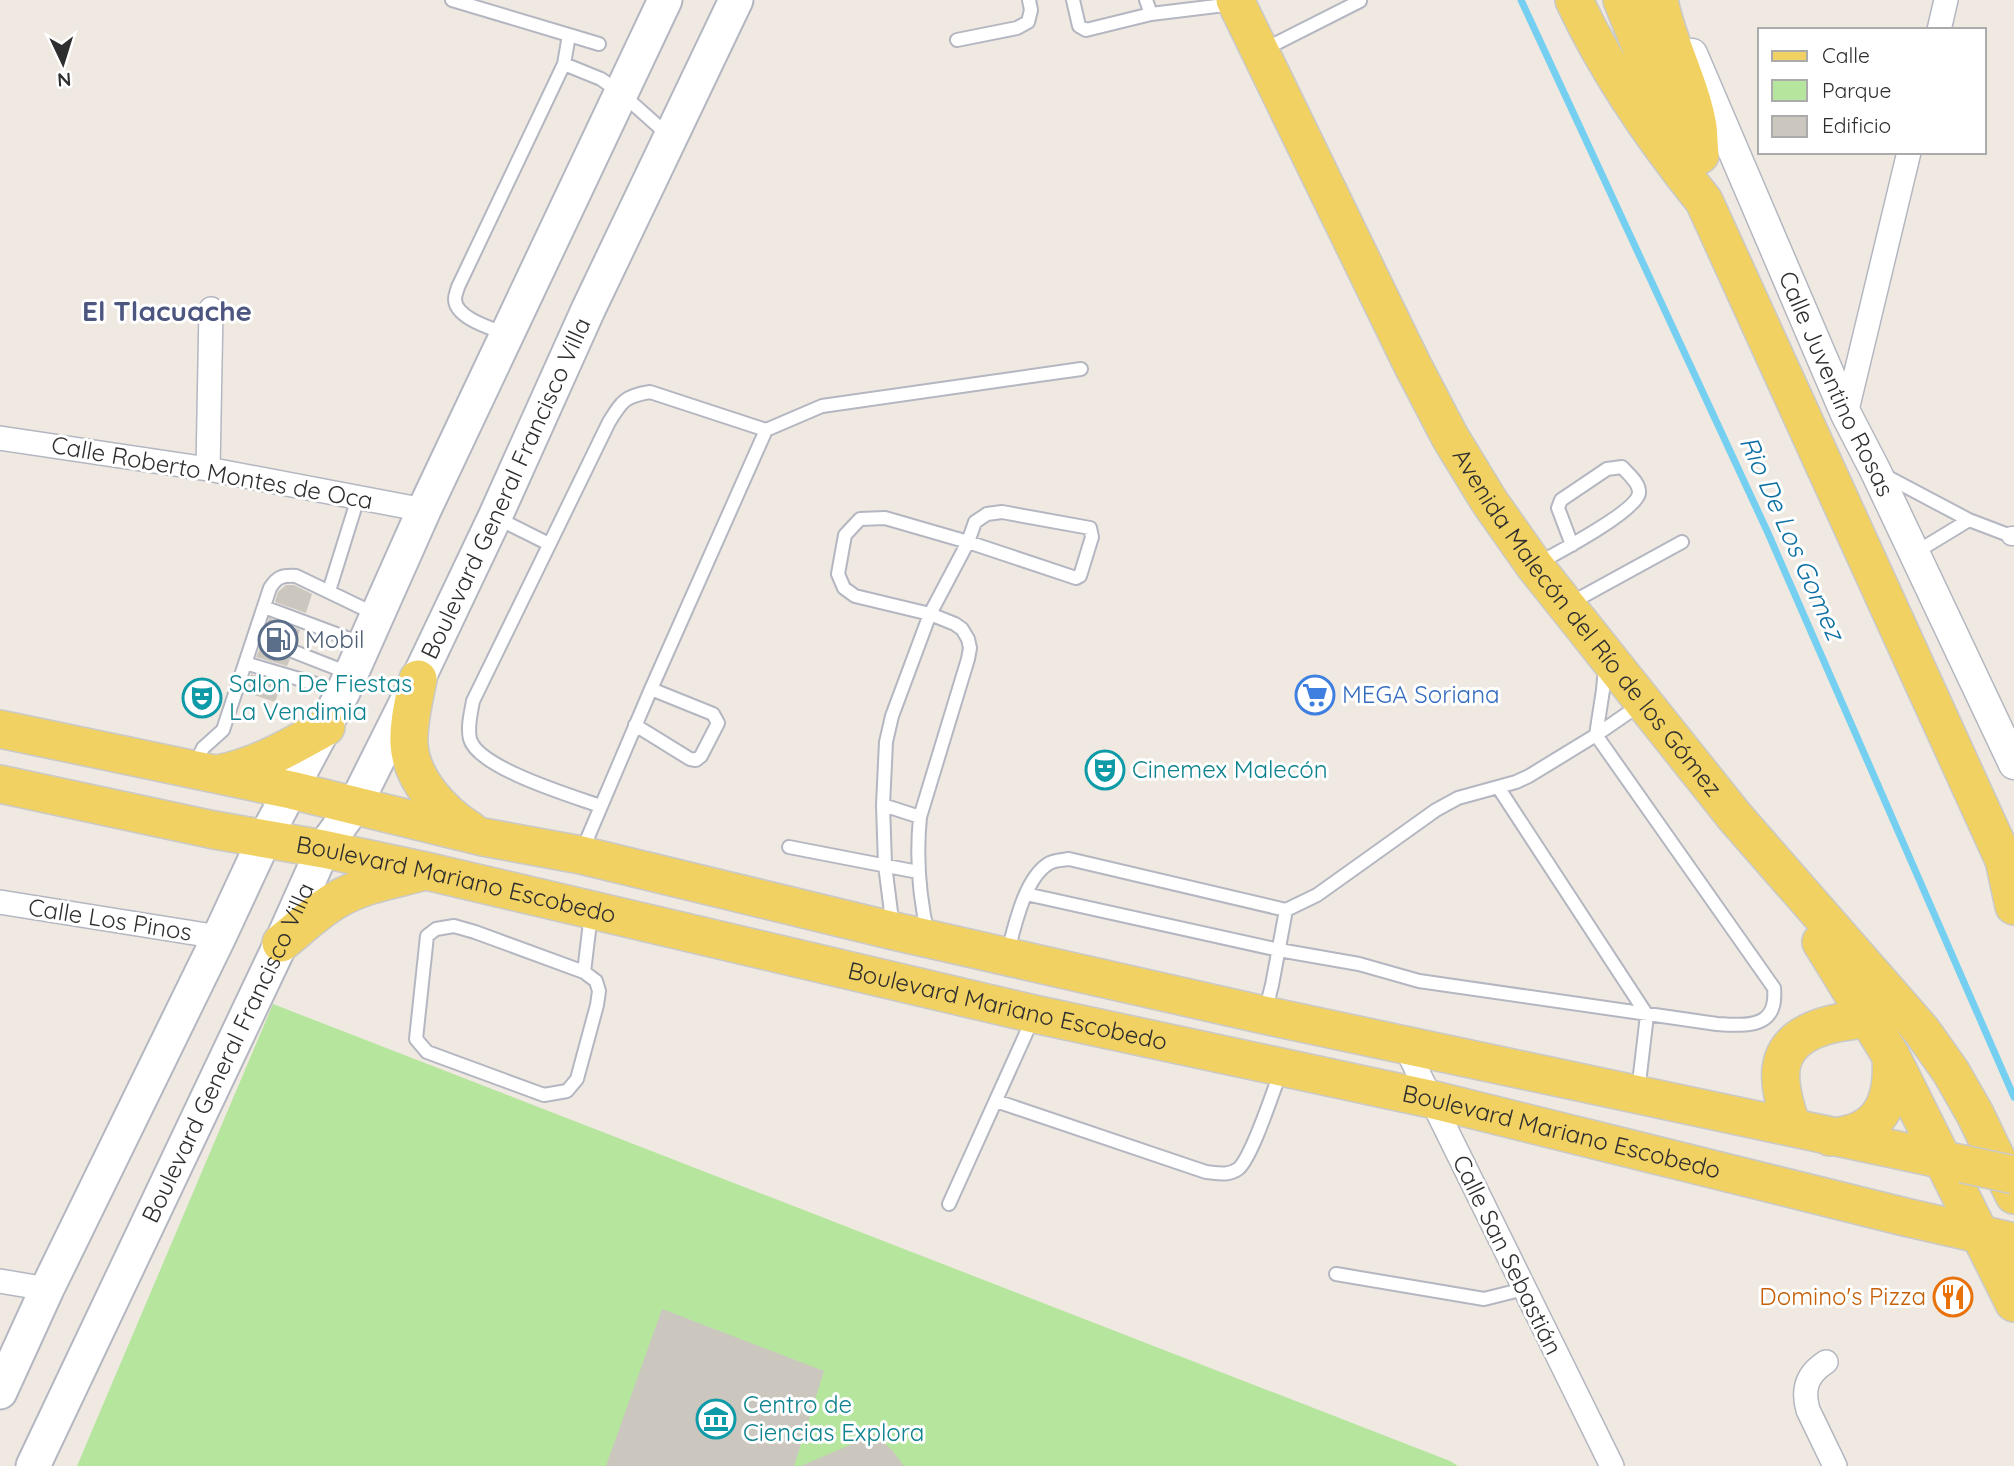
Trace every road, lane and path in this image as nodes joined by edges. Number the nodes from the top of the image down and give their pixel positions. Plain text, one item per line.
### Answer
1 (452, 0) edge
2 (665, 0) edge
3 (736, 0) edge
4 (1029, 0) edge
5 (1073, 0) edge
6 (1146, 0) edge
7 (1574, 0) edge
8 (1622, 0) edge
9 (1659, 0) edge
10 (1669, 0) edge
11 (1946, 0) edge
12 (1360, 1) edge
13 (1236, 2) edge
14 (1151, 14) junction
15 (1939, 28) edge
16 (569, 34) junction
17 (957, 40) dead end
18 (599, 44) dead end
19 (1259, 51) junction
20 (564, 64) junction
21 (622, 94) junction
22 (671, 138) junction
23 (1909, 154) edge
24 (1704, 201) junction
25 (211, 309) dead end
26 (506, 334) junction
27 (1081, 369) dead end
28 (1846, 414) junction
29 (766, 430) junction
30 (0, 438) edge
31 (208, 469) junction
32 (1875, 470) junction
33 (358, 498) junction
34 (424, 510) junction
35 (495, 517) junction
36 (1969, 520) junction
37 (2013, 536) edge
38 (968, 542) junction
39 (1682, 542) dead end
40 (549, 544) junction
41 (1572, 545) junction
42 (1913, 554) junction
43 (1534, 565) junction
44 (329, 591) junction
45 (1566, 606) junction
46 (264, 607) junction
47 (930, 614) junction
48 (254, 636) junction
49 (1605, 655) junction
50 (359, 656) junction
51 (245, 663) junction
52 (418, 679) junction
53 (651, 689) junction
54 (1643, 702) junction
55 (635, 725) junction
56 (326, 727) junction
57 (0, 729) edge
58 (1596, 735) junction
59 (2014, 764) edge
60 (202, 773) junction
61 (0, 784) edge
62 (1498, 787) junction
63 (291, 790) junction
64 (355, 805) junction
65 (883, 805) junction
66 (600, 806) junction
67 (920, 817) junction
68 (1735, 817) junction
69 (483, 837) junction
70 (265, 838) junction
71 (789, 847) dead end
72 (323, 849) junction
73 (581, 855) junction
74 (885, 866) junction
75 (2009, 870) edge
76 (426, 871) junction
77 (918, 872) junction
78 (1026, 894) junction
79 (0, 902) edge
80 (2014, 906) edge
81 (1286, 910) junction
82 (591, 911) junction
83 (911, 935) junction
84 (219, 937) junction
85 (281, 943) junction
86 (1279, 950) junction
87 (1006, 957) junction
88 (584, 972) junction
89 (1034, 1014) junction
90 (1264, 1015) junction
91 (1647, 1015) junction
92 (1869, 1019) junction
93 (1404, 1044) junction
94 (1223, 1055) junction
95 (1891, 1056) junction
96 (1283, 1068) junction
97 (1638, 1095) junction
98 (1430, 1099) junction
99 (996, 1101) junction
100 (1792, 1127) junction
101 (1829, 1137) junction
102 (1953, 1162) junction
103 (2014, 1175) edge
104 (2014, 1195) edge
105 (950, 1204) dead end
106 (1905, 1217) junction
107 (1996, 1238) edge
108 (1336, 1274) dead end
109 (0, 1281) edge
110 (47, 1289) junction
111 (1524, 1289) junction
112 (2009, 1293) edge
113 (1826, 1362) dead end
114 (0, 1392) edge
115 (33, 1466) edge
116 (1612, 1466) edge
117 (1835, 1466) edge

1 - 16 lane
2 - 21 main road
3 - 22 main road, Boulevard General Francisco Villa
4 - 17 lane
5 - 14 lane
6 - 14 lane
7 - 24 main road
8 - 24 main road
9 - 24 main road
10 - 28 street, Calle Juventino Rosas
11 - 15 street
12 - 19 lane
13 - 14 lane
13 - 19 main road, Avenida Malecón del Río de los Gómez
16 - 18 lane
16 - 20 lane
19 - 43 main road, Avenida Malecón del Río de los Gómez
20 - 21 lane
20 - 26 lane
21 - 22 lane
21 - 26 main road
22 - 35 main road, Boulevard General Francisco Villa
23 - 28 street
24 - 75 main road
25 - 31 street
26 - 34 main road
27 - 29 lane
28 - 32 street, Calle Juventino Rosas
29 - 40 lane
29 - 53 lane
30 - 31 street, Calle Roberto Montes de Oca
31 - 33 street, Calle Roberto Montes de Oca
32 - 36 lane
32 - 42 street, Calle Juventino Rosas
33 - 34 street, Calle Roberto Montes de Oca
33 - 44 lane
34 - 50 main road
35 - 40 lane
35 - 52 main road, Boulevard General Francisco Villa
36 - 37 lane
36 - 42 lane
38 - 38 lane
38 - 47 lane
38 - 47 lane
39 - 45 lane
40 - 66 lane
41 - 41 lane
41 - 43 lane
42 - 59 street, Calle Juventino Rosas
43 - 45 main road, Avenida Malecón del Río de los Gómez
44 - 46 lane
44 - 50 lane
45 - 49 main road, Avenida Malecón del Río de los Gómez
46 - 48 lane
46 - 50 lane
47 - 65 lane
47 - 67 lane
48 - 50 lane
48 - 51 lane
49 - 54 main road, Avenida Malecón del Río de los Gómez
49 - 58 lane
50 - 51 lane
50 - 56 main road
51 - 60 lane
52 - 64 main road, Boulevard General Francisco Villa
52 - 69 main road
53 - 55 lane
53 - 55 lane
54 - 58 lane
54 - 68 main road, Avenida Malecón del Río de los Gómez
55 - 66 lane
56 - 60 main road
56 - 63 main road
57 - 60 main road, Boulevard Mariano Escobedo
58 - 62 lane
58 - 91 lane
60 - 63 main road, Boulevard Mariano Escobedo
61 - 70 main road, Boulevard Mariano Escobedo
62 - 81 lane
62 - 91 lane
63 - 64 main road, Boulevard Mariano Escobedo
63 - 70 main road
64 - 69 main road, Boulevard Mariano Escobedo
64 - 72 main road, Boulevard General Francisco Villa
65 - 67 lane
65 - 74 lane
66 - 73 lane
67 - 77 lane
68 - 92 main road
68 - 104 main road, Avenida Malecón del Río de los Gómez
69 - 73 main road, Boulevard Mariano Escobedo
70 - 72 main road, Boulevard Mariano Escobedo
70 - 84 main road
71 - 74 lane
72 - 76 main road, Boulevard Mariano Escobedo
72 - 85 main road, Boulevard General Francisco Villa
73 - 83 main road, Boulevard Mariano Escobedo
74 - 77 lane
74 - 83 lane
75 - 80 main road
76 - 82 main road, Boulevard Mariano Escobedo
76 - 85 main road
77 - 83 lane
78 - 81 lane
78 - 86 lane
78 - 87 lane
79 - 84 street, Calle Los Pinos
81 - 86 lane
82 - 88 lane
82 - 89 main road, Boulevard Mariano Escobedo
83 - 87 main road, Boulevard Mariano Escobedo
84 - 110 main road
85 - 115 main road, Boulevard General Francisco Villa
86 - 90 lane
86 - 91 lane
87 - 90 main road, Boulevard Mariano Escobedo
88 - 88 lane
89 - 94 main road, Boulevard Mariano Escobedo
89 - 99 lane
90 - 93 main road, Boulevard Mariano Escobedo
90 - 94 main road
91 - 97 lane
92 - 95 main road
92 - 100 main road
93 - 97 main road, Boulevard Mariano Escobedo
93 - 98 street, Calle San Sebastián
94 - 96 main road, Boulevard Mariano Escobedo
95 - 101 main road
95 - 102 main road
96 - 98 main road, Boulevard Mariano Escobedo
96 - 99 lane
97 - 100 main road, Boulevard Mariano Escobedo
98 - 106 main road, Boulevard Mariano Escobedo
98 - 111 street, Calle San Sebastián
99 - 105 lane
100 - 101 main road, Boulevard Mariano Escobedo
101 - 102 main road, Boulevard Mariano Escobedo
102 - 103 main road, Boulevard Mariano Escobedo, bridge
102 - 107 main road
106 - 107 main road, Boulevard Mariano Escobedo
106 - 112 main road
107 - 112 main road
108 - 111 lane
109 - 110 street
110 - 114 main road
111 - 116 street, Calle San Sebastián
113 - 117 street

